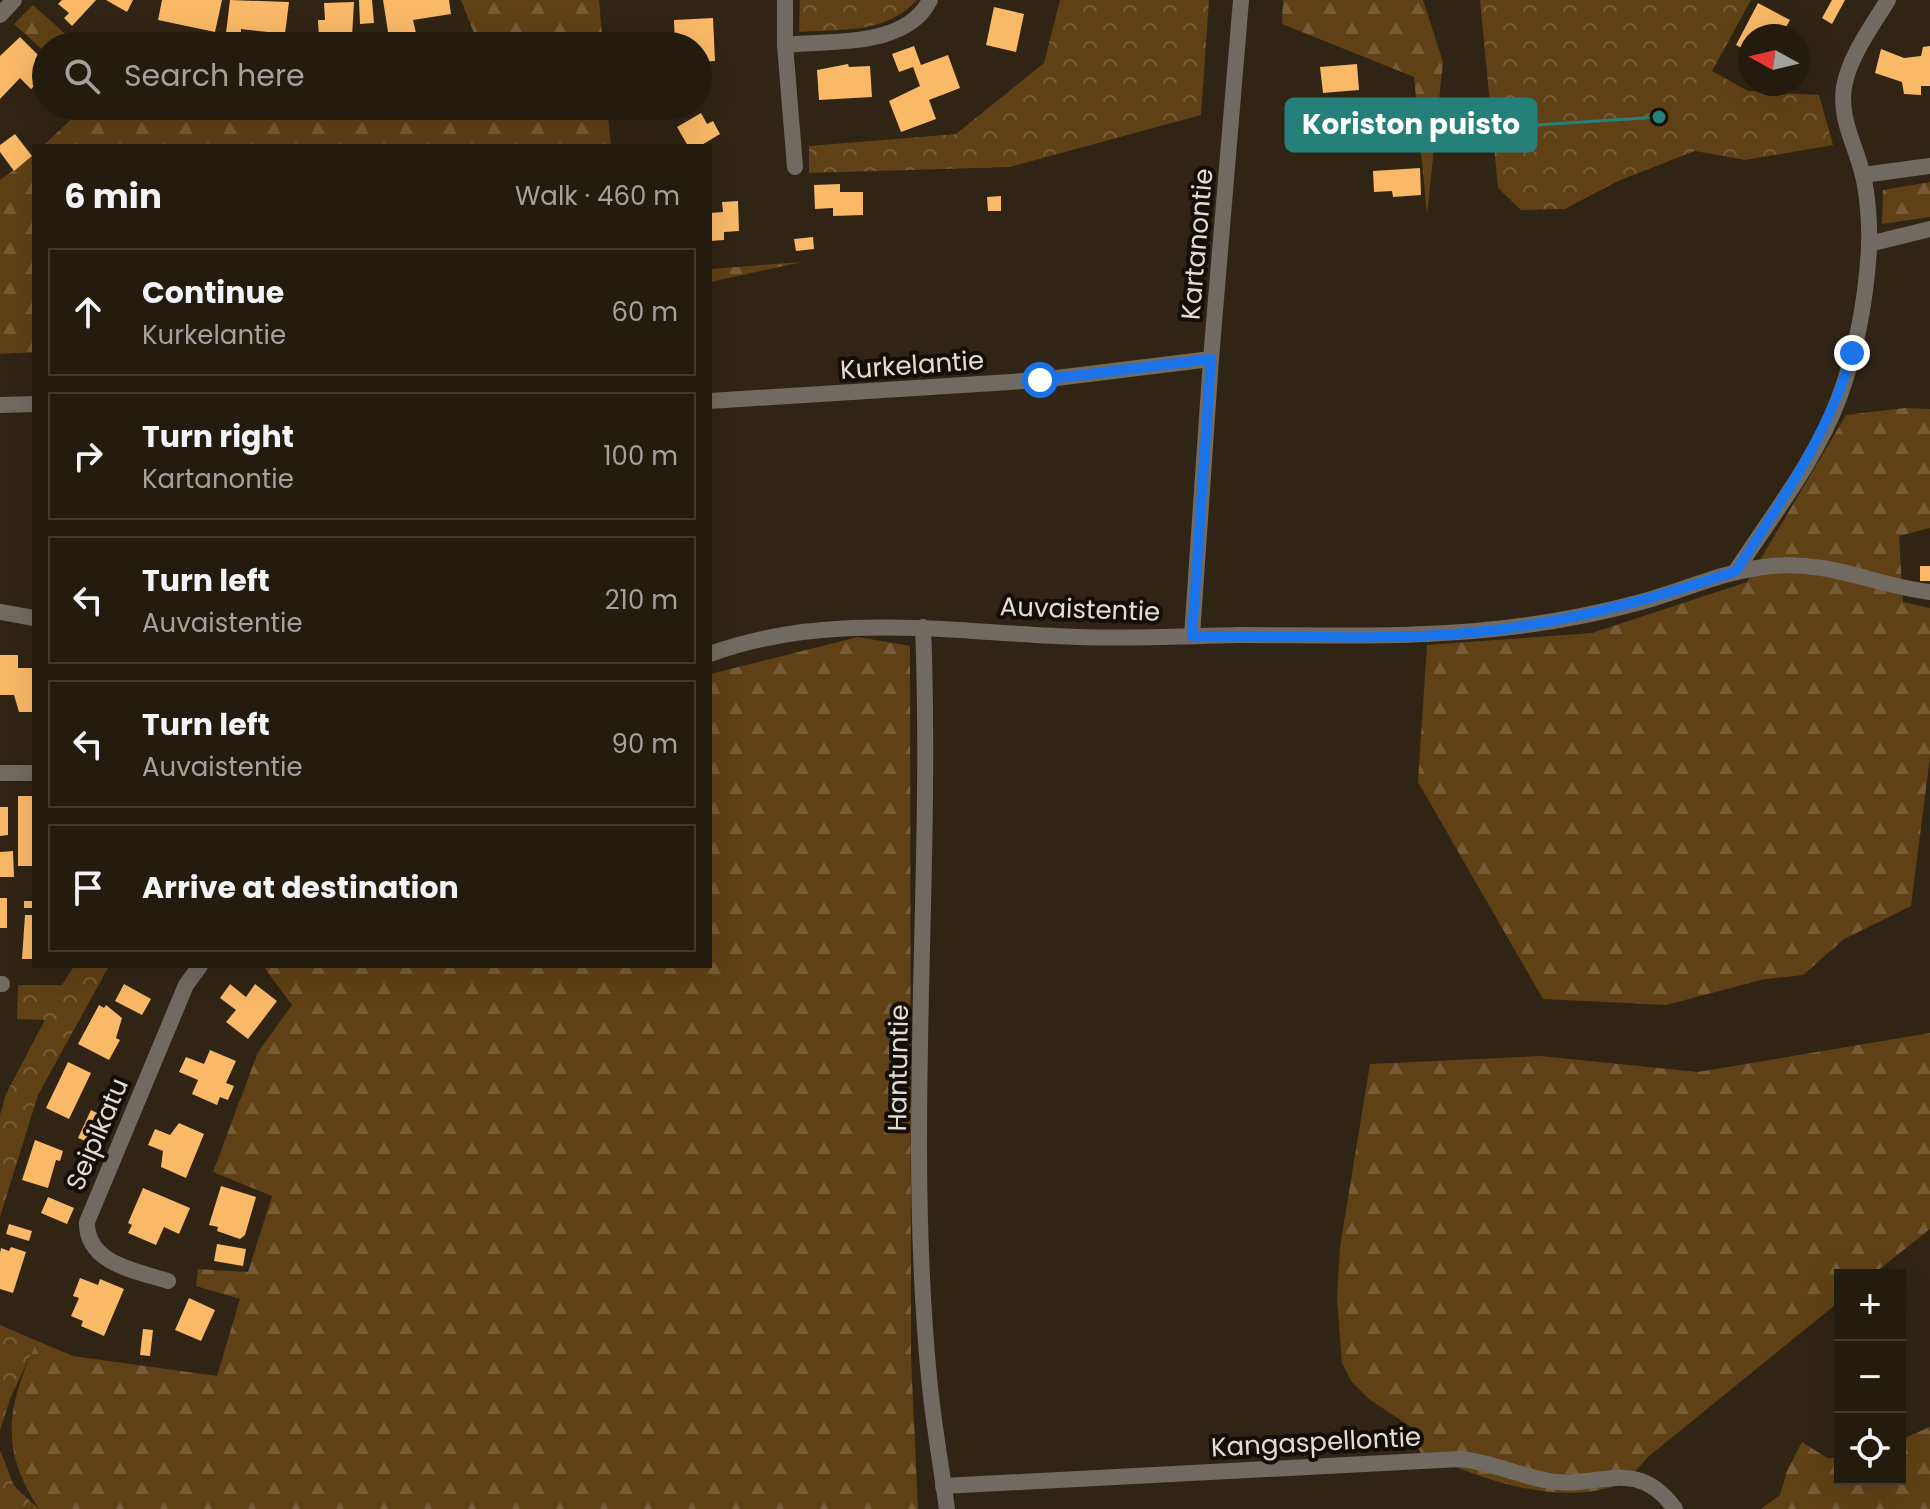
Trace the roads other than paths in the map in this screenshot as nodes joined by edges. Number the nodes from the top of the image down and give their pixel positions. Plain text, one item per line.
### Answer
1 (14, 0) edge
2 (785, 0) edge
3 (930, 0) edge
4 (1241, 0) edge
5 (1888, 0) edge
6 (0, 15) edge
7 (785, 45) junction
8 (1930, 166) edge
9 (795, 167) dead end
10 (1863, 175) junction
11 (1930, 229) edge
12 (1869, 244) junction
13 (1211, 359) junction
14 (712, 401) edge
15 (32, 404) edge
16 (0, 405) edge
17 (1736, 571) junction
18 (1930, 592) edge
19 (0, 612) edge
20 (32, 618) edge
21 (923, 627) junction
22 (1192, 636) junction
23 (712, 653) edge
24 (0, 773) edge
25 (32, 773) edge
26 (199, 968) edge
27 (168, 1281) dead end
28 (943, 1486) junction
29 (947, 1509) edge
30 (1675, 1509) edge

1 - 6 street
2 - 7 street
3 - 7 street
4 - 13 street, Kartanontie
5 - 10 street
7 - 9 street
8 - 10 street
10 - 12 street
11 - 12 street
12 - 17 street
13 - 14 street, Kurkelantie
13 - 22 street, Kartanontie
15 - 16 street
17 - 18 street, Auvaistentie
17 - 22 street, Auvaistentie
19 - 20 street
21 - 22 street, Auvaistentie
21 - 23 street, Auvaistentie
21 - 28 street, Hantuntie
24 - 25 street
26 - 27 street, Seipikatu
28 - 29 street, Hantuntie
28 - 30 street, Kangaspellontie

